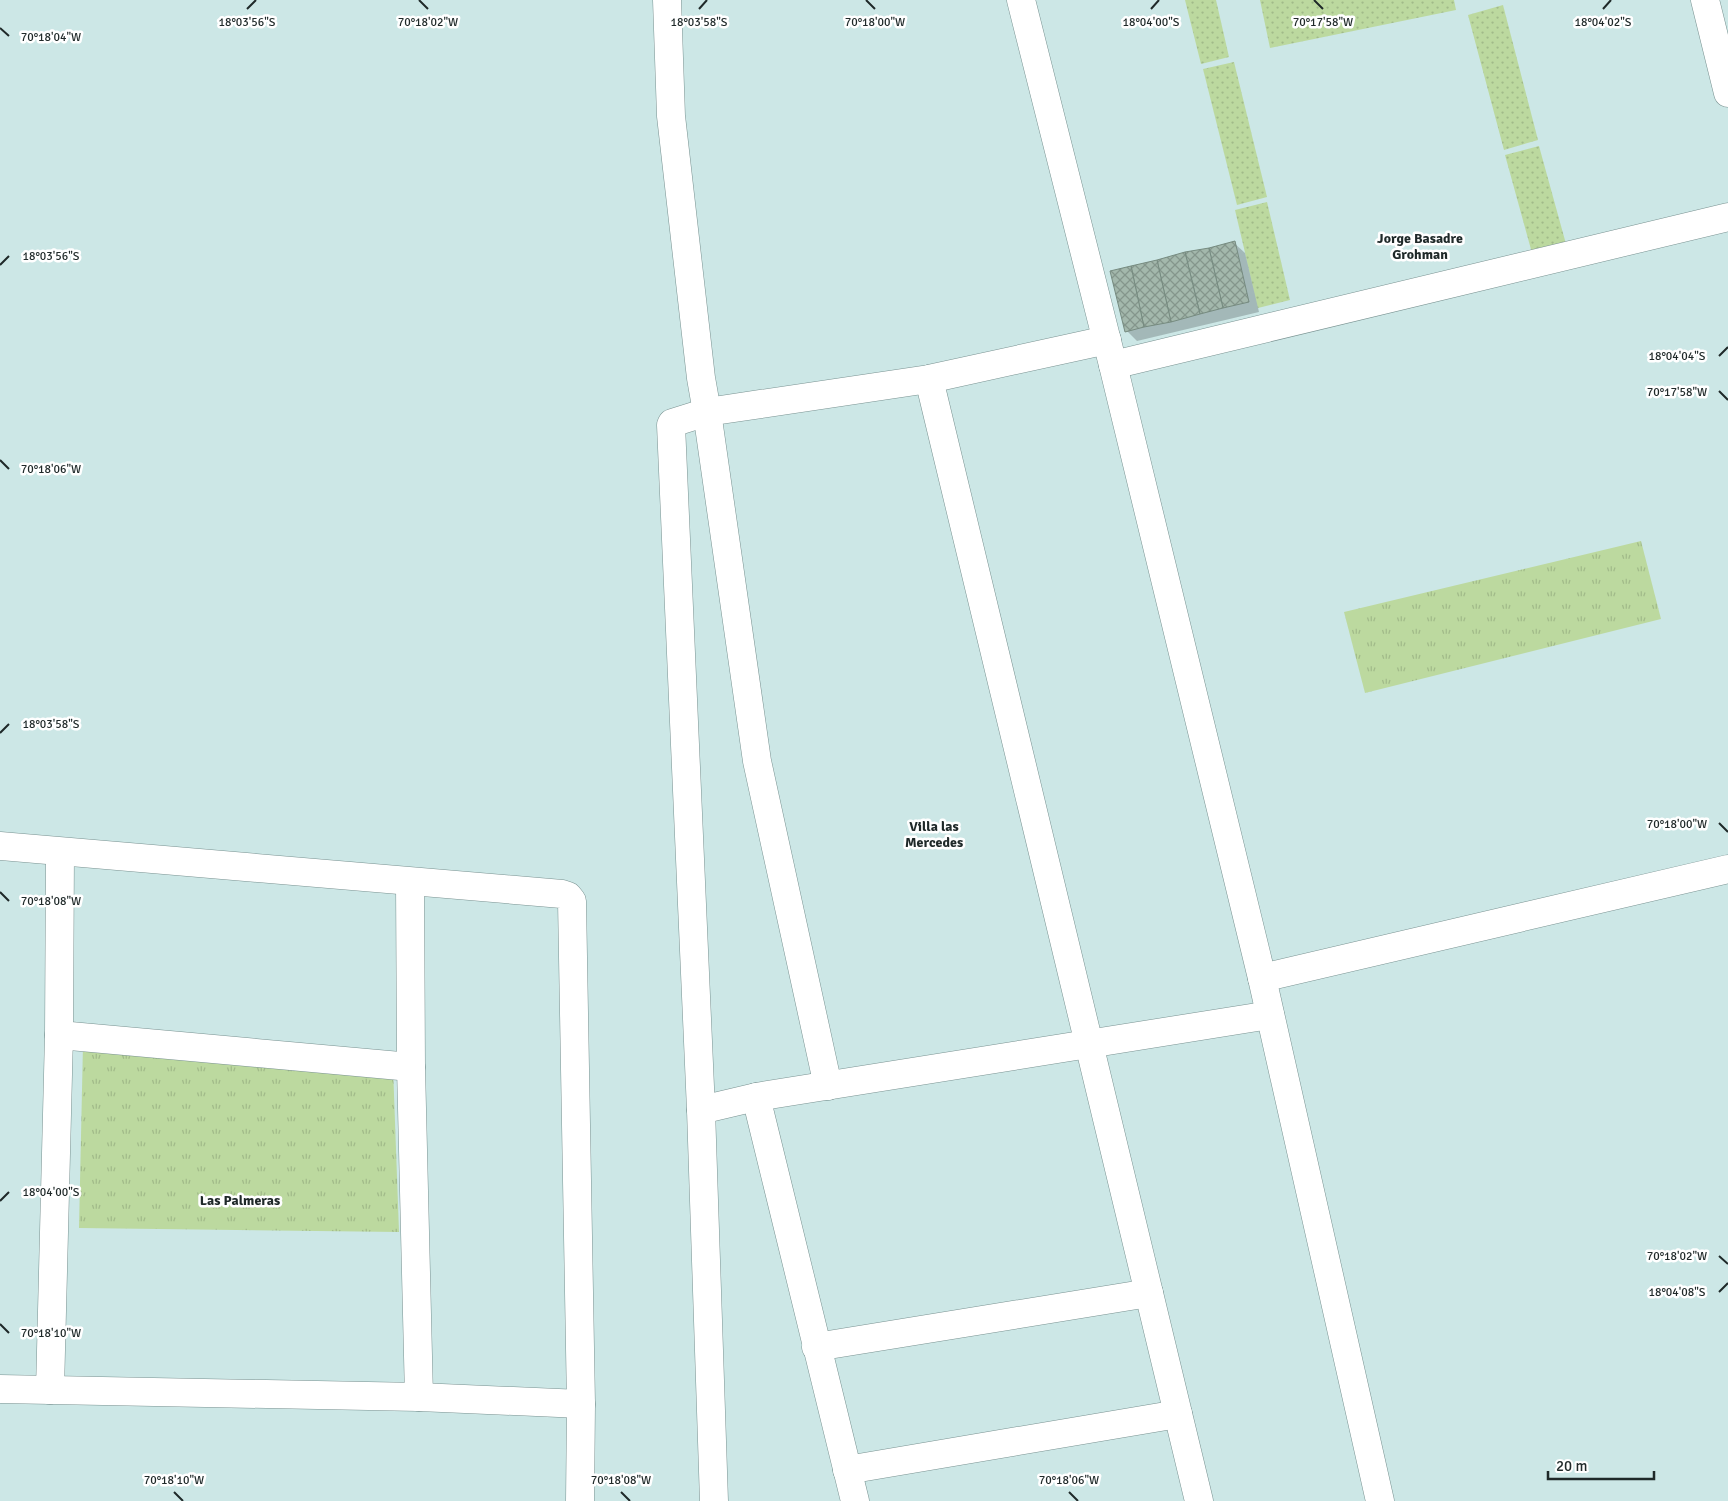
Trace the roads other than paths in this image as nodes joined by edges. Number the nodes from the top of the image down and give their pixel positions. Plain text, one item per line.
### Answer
1 (667, 0) edge
2 (1020, 0) edge
3 (1705, 0) edge
4 (1728, 93) edge
5 (1728, 217) edge
6 (1110, 352) junction
7 (929, 379) junction
8 (707, 412) junction
9 (0, 846) edge
10 (60, 852) junction
11 (1728, 869) edge
12 (410, 882) junction
13 (1262, 978) junction
14 (1270, 1015) junction
15 (59, 1035) junction
16 (1089, 1044) junction
17 (411, 1066) junction
18 (828, 1086) junction
19 (756, 1097) junction
20 (701, 1110) junction
21 (1149, 1293) junction
22 (816, 1347) junction
23 (0, 1389) edge
24 (50, 1390) junction
25 (419, 1397) junction
26 (581, 1404) junction
27 (1178, 1414) junction
28 (847, 1470) junction
29 (580, 1501) edge
30 (714, 1501) edge
31 (854, 1501) edge
32 (1199, 1501) edge
33 (1380, 1501) edge

1 - 8 street
2 - 6 street
3 - 4 street
5 - 6 street
6 - 7 street
6 - 13 street
7 - 8 street
7 - 16 street
8 - 18 street
8 - 20 street
9 - 10 street
10 - 12 street
10 - 15 street
11 - 13 street
12 - 17 street
12 - 26 street
13 - 14 street
14 - 16 street
14 - 33 street
15 - 17 street
15 - 24 street
16 - 18 street
16 - 21 street
17 - 25 street
18 - 19 street
19 - 20 street
19 - 22 street
20 - 30 street
21 - 22 street
21 - 27 street
22 - 28 street
23 - 24 street
24 - 25 street
25 - 26 street
26 - 29 street
27 - 28 street
27 - 32 street
28 - 31 street

